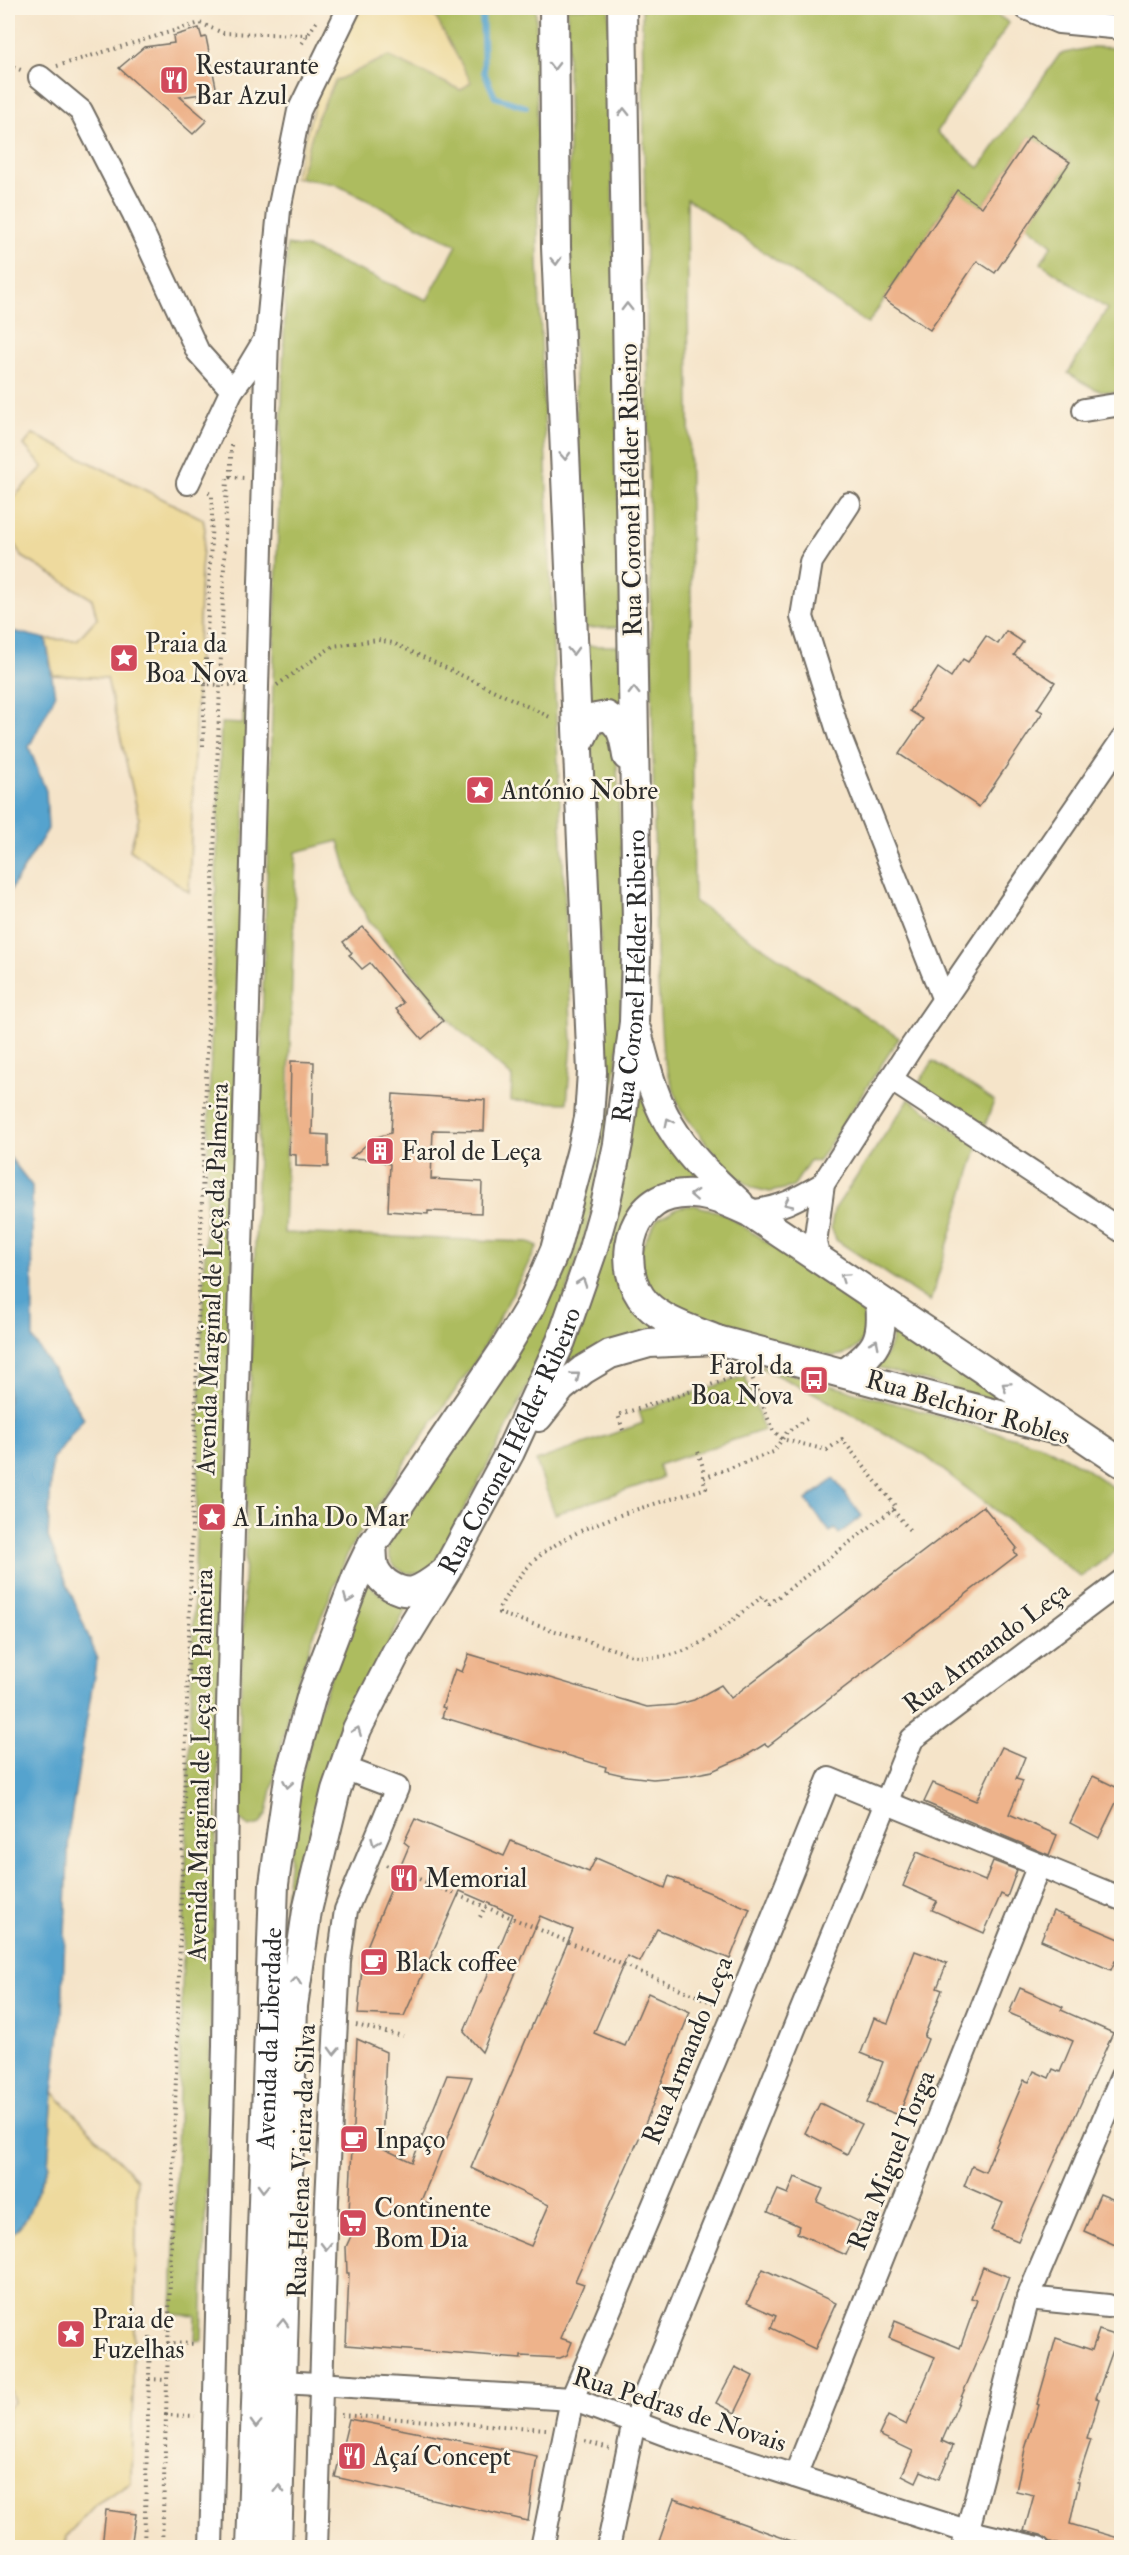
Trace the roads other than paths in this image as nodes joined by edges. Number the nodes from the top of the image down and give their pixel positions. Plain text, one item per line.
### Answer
1 (349, 8) edge
2 (554, 8) edge
3 (622, 8) edge
4 (1026, 8) edge
5 (1122, 28) edge
6 (40, 77) road end
7 (267, 336) junction
8 (232, 390) junction
9 (1122, 404) edge
10 (1084, 410) dead end
11 (188, 483) road end
12 (849, 504) dead end
13 (1122, 740) edge
14 (577, 747) junction
15 (633, 787) junction
16 (944, 1000) junction
17 (634, 1022) junction
18 (892, 1080) junction
19 (823, 1184) junction
20 (749, 1212) junction
21 (1122, 1231) edge
22 (819, 1259) junction
23 (880, 1302) junction
24 (717, 1340) junction
25 (845, 1373) junction
26 (1090, 1442) junction
27 (510, 1452) junction
28 (1122, 1463) edge
29 (372, 1545) junction
30 (446, 1571) junction
31 (1122, 1581) edge
32 (344, 1768) junction
33 (886, 1803) junction
34 (1039, 1865) junction
35 (1122, 1899) edge
36 (1122, 2076) edge
37 (1028, 2298) junction
38 (1108, 2306) dead end
39 (270, 2381) junction
40 (322, 2384) junction
41 (572, 2399) junction
42 (634, 2422) junction
43 (795, 2476) junction
44 (964, 2539) edge
45 (211, 2547) edge
46 (251, 2547) edge
47 (277, 2547) edge
48 (316, 2547) edge
49 (542, 2547) edge
50 (608, 2547) edge
51 (1038, 2547) edge

1 - 7 street, Avenida Marginal de Leça da Palmeira
2 -> 14 main road, Rua Coronel Hélder Ribeiro
15 -> 3 main road, Rua Coronel Hélder Ribeiro
4 - 5 street
6 - 8 street
7 - 8 street
7 - 45 street, Avenida Marginal de Leça da Palmeira
8 - 11 street
9 - 10 street
12 - 16 street
13 - 16 street
14 - 15 main road
14 - 29 main road, Rua Coronel Hélder Ribeiro
15 - 17 main road, Rua Coronel Hélder Ribeiro
16 - 18 street
20 -> 17 main road, Rua Belchior Robles
27 -> 17 main road, Rua Coronel Hélder Ribeiro
18 - 19 street
18 - 21 street
19 -> 20 street
19 - 22 street
20 - 22 main road, Rua Belchior Robles
20 -> 24 main road, Rua Belchior Robles
23 -> 22 main road, Rua Belchior Robles
25 -> 23 main road, Rua Belchior Robles
26 -> 23 main road, Rua Belchior Robles
24 - 25 main road, Rua Belchior Robles
27 -> 24 main road, Rua Belchior Robles
25 - 26 main road, Rua Belchior Robles
26 - 28 main road, Rua Belchior Robles
27 - 30 main road, Rua Coronel Hélder Ribeiro
29 - 30 main road, Rua Coronel Hélder Ribeiro
29 -> 39 main road, Avenida da Liberdade
32 -> 30 main road, Avenida da Liberdade
31 - 33 street, Rua Armando Leça
39 -> 32 main road, Avenida da Liberdade
32 -> 40 street, Rua Helena Vieira da Silva
33 - 34 street, Rua Armando Leça
33 - 41 street, Rua Armando Leça
33 - 42 street, Rua Armando Leça
34 - 35 street, Rua Armando Leça
34 - 43 street, Rua Miguel Torga
36 - 37 street
37 - 38 street
37 - 44 street
39 - 40 street, Rua Pedras de Novais
39 -> 46 main road, Avenida da Liberdade
47 -> 39 main road, Avenida da Liberdade
40 - 41 street, Rua Pedras de Novais
40 - 48 street, Rua Helena Vieira da Silva
41 - 42 street, Rua Pedras de Novais
41 - 49 street
42 - 43 street, Rua Pedras de Novais
42 - 50 street, Rua Armando Leça
43 - 44 street, Rua Pedras de Novais
44 - 51 street, Rua Pedras de Novais

